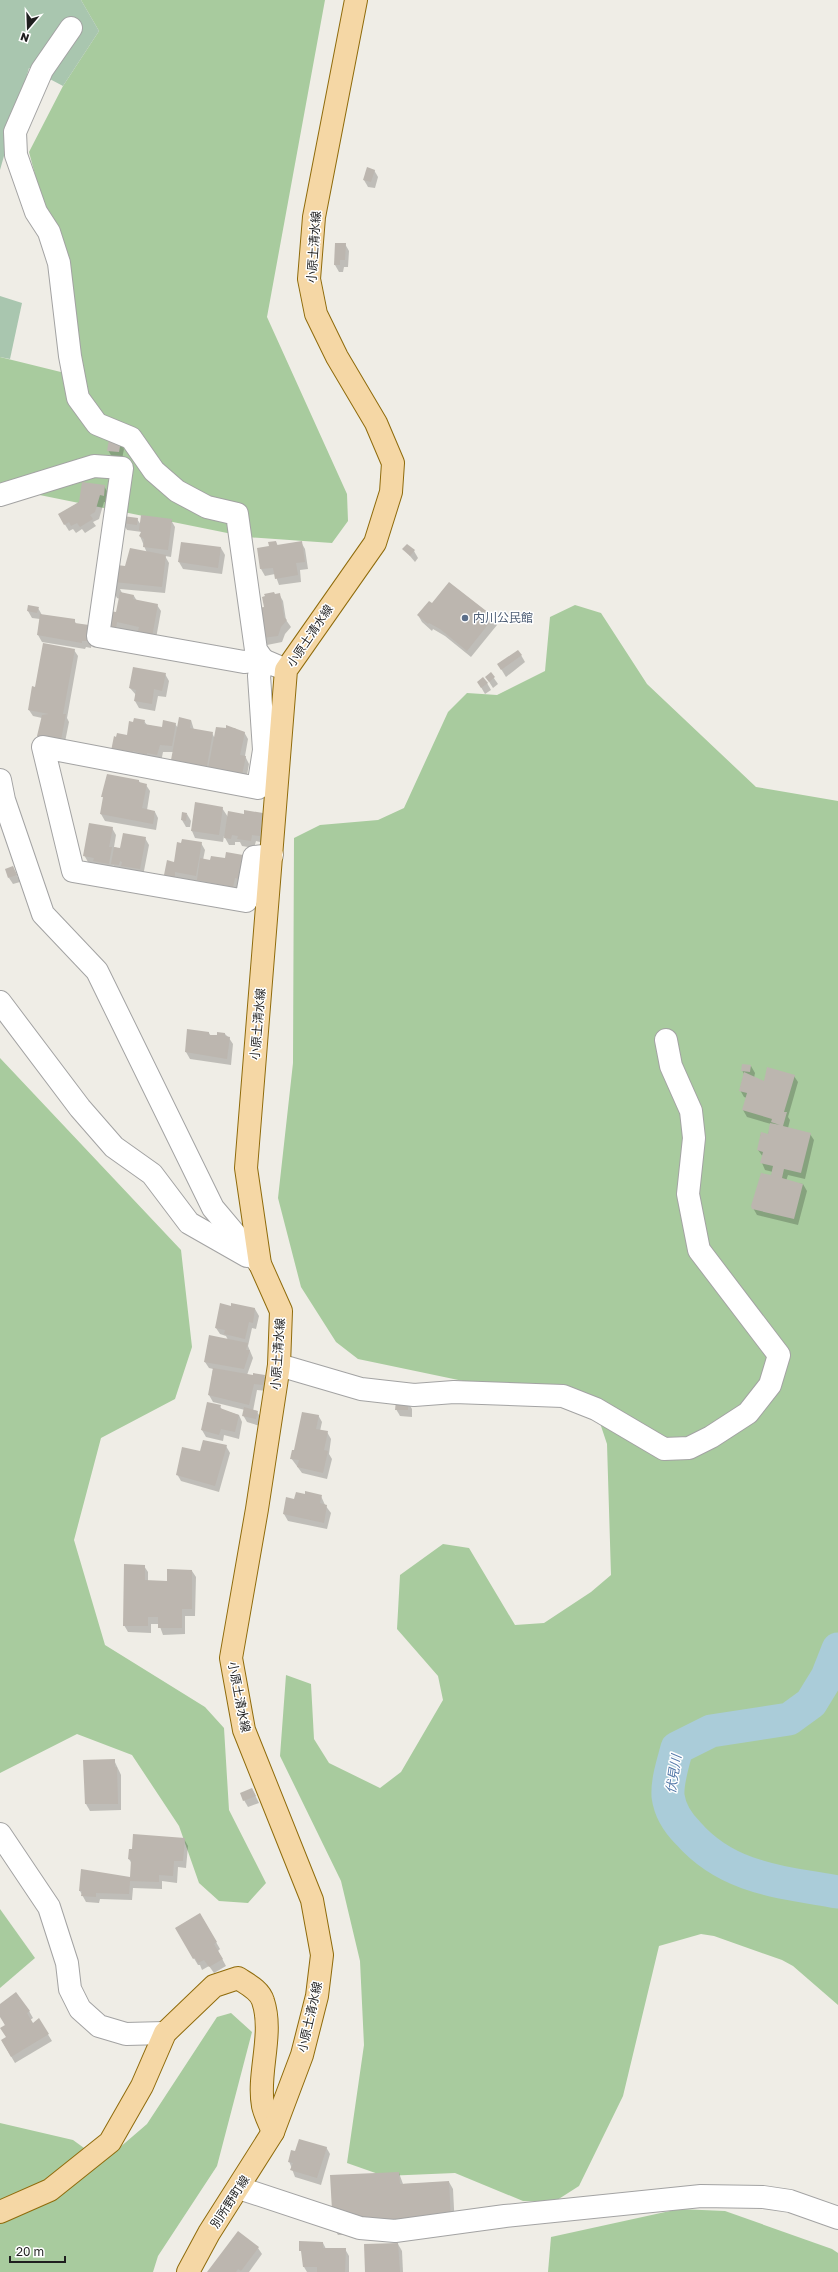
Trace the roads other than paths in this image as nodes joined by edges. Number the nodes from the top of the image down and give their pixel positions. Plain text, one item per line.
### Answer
1 (356, 0) edge
2 (71, 28) dead end
3 (0, 495) edge
4 (263, 660) junction
5 (286, 670) junction
6 (0, 780) edge
7 (272, 855) junction
8 (0, 1002) edge
9 (666, 1040) dead end
10 (260, 1264) junction
11 (279, 1365) junction
12 (0, 1834) edge
13 (166, 2033) junction
14 (274, 2132) junction
15 (239, 2188) junction
16 (0, 2212) edge
17 (838, 2218) edge
18 (188, 2272) edge

1 - 5 main road, 小原土清水線
2 - 4 street
3 - 4 street
4 - 5 street
4 - 7 street
5 - 7 main road, 小原土清水線
6 - 10 street
7 - 10 main road, 小原土清水線
8 - 10 street
9 - 11 street
10 - 11 main road, 小原土清水線
11 - 14 main road, 小原土清水線
12 - 13 street
13 - 14 main road
13 - 16 main road
14 - 15 main road, 別所野町線
15 - 17 street
15 - 18 main road, 別所野町線

